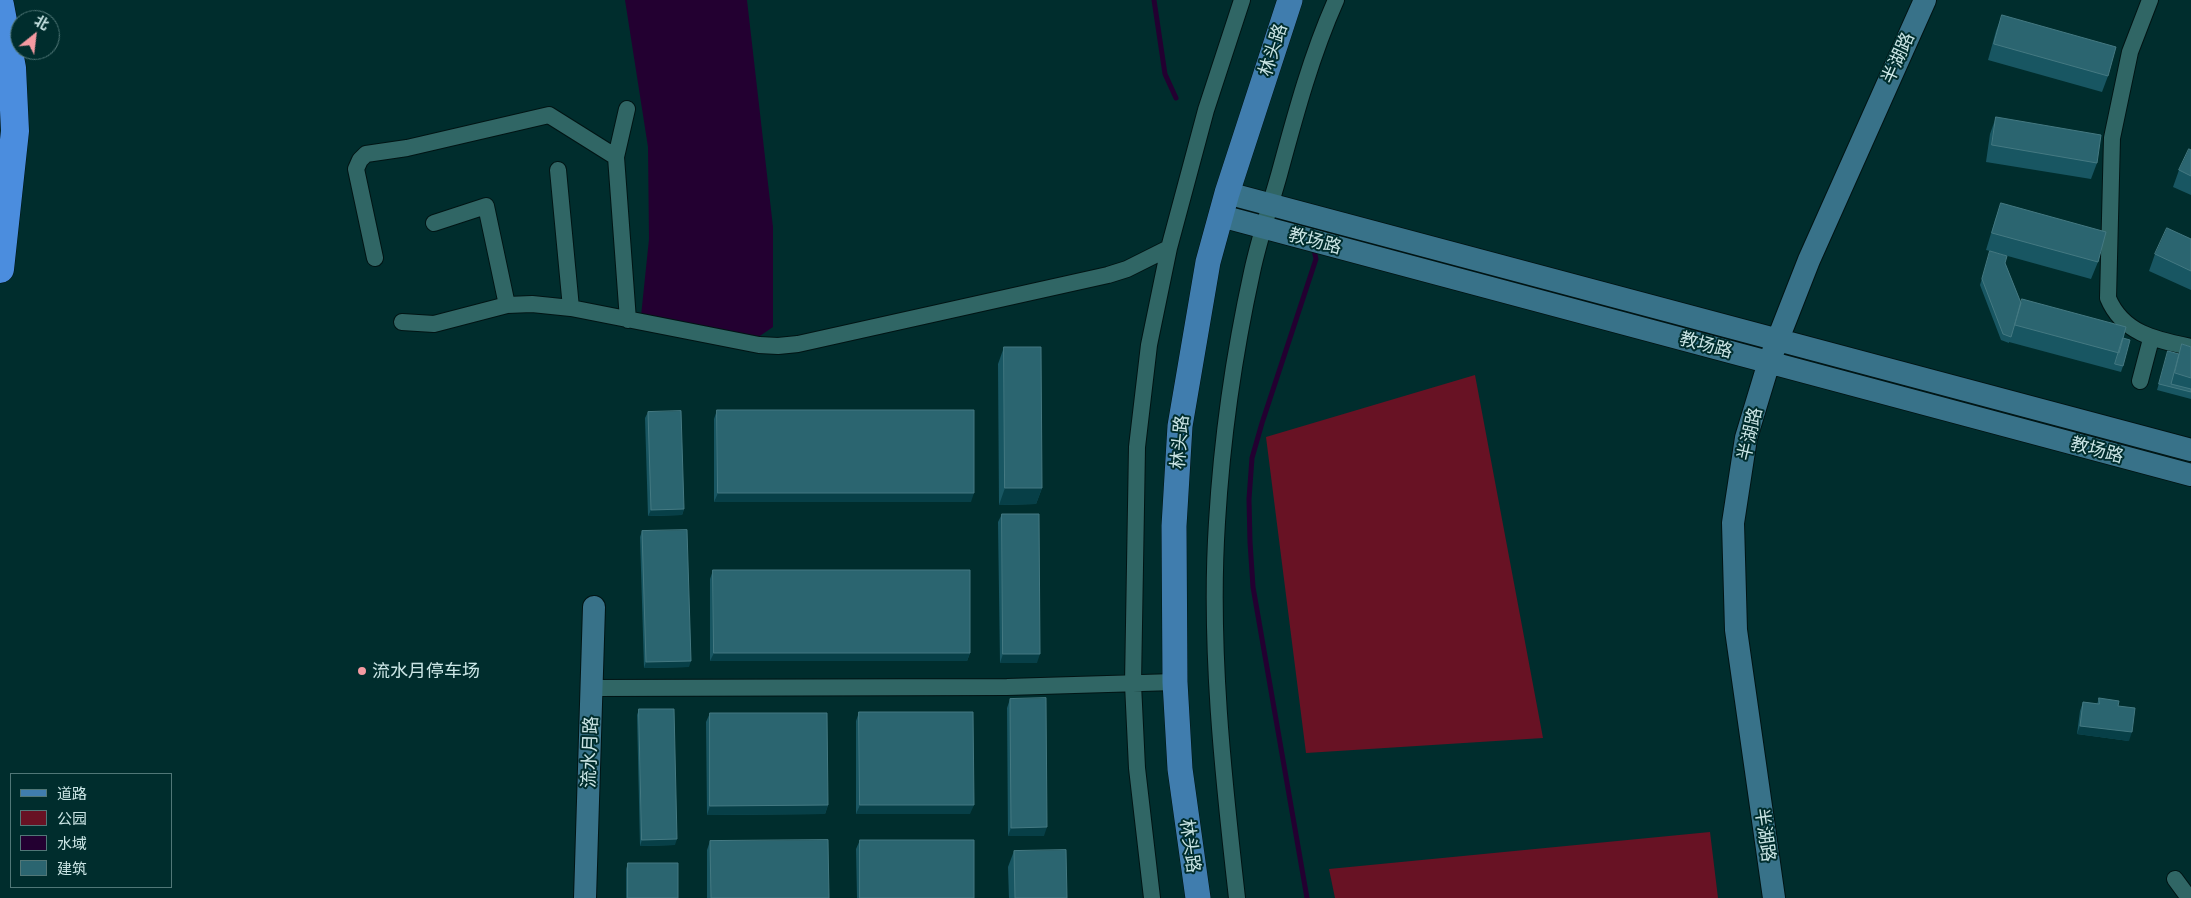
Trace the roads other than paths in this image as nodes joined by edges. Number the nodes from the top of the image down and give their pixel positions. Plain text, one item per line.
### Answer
1 (1242, 0) edge
2 (1290, 0) edge
3 (1336, 0) edge
4 (1925, 0) edge
5 (2150, 0) edge
6 (0, 5) edge
7 (627, 109) dead end
8 (616, 157) junction
9 (558, 170) dead end
10 (1224, 204) junction
11 (1270, 204) junction
12 (434, 223) dead end
13 (1264, 227) junction
14 (1169, 248) junction
15 (375, 258) dead end
16 (0, 269) edge
17 (508, 305) junction
18 (571, 308) junction
19 (628, 320) junction
20 (402, 322) dead end
21 (2151, 339) junction
22 (1778, 340) junction
23 (2191, 347) edge
24 (1769, 362) junction
25 (2140, 381) dead end
26 (2191, 450) edge
27 (2191, 475) edge
28 (594, 607) dead end
29 (1175, 682) junction
30 (1133, 684) junction
31 (592, 688) junction
32 (2175, 879) dead end
33 (586, 898) edge
34 (1152, 898) edge
35 (1198, 898) edge
36 (1236, 898) edge
37 (1774, 898) edge
38 (2189, 898) edge

1 - 14 street
2 - 10 main road, 林头路
3 - 11 street
4 - 22 main road, 半湖路
5 - 21 street
6 - 16 highway
7 - 8 street
8 - 15 street
8 - 19 street
9 - 18 street
10 - 11 main road, 教场路
10 - 13 main road, 教场路
10 - 29 main road, 林头路
11 - 13 street
11 - 22 main road, 教场路
12 - 17 street
13 - 24 main road, 教场路
13 - 36 street
14 - 19 street
14 - 30 street
17 - 18 street
17 - 20 street
18 - 19 street
21 - 23 street
21 - 25 street
22 - 24 main road, 半湖路
22 - 26 main road, 教场路
24 - 27 main road, 教场路
24 - 37 main road, 半湖路
28 - 31 main road, 流水月路
29 - 30 street
29 - 35 main road, 林头路
30 - 31 street
30 - 34 street
31 - 33 main road, 流水月路
32 - 38 street

